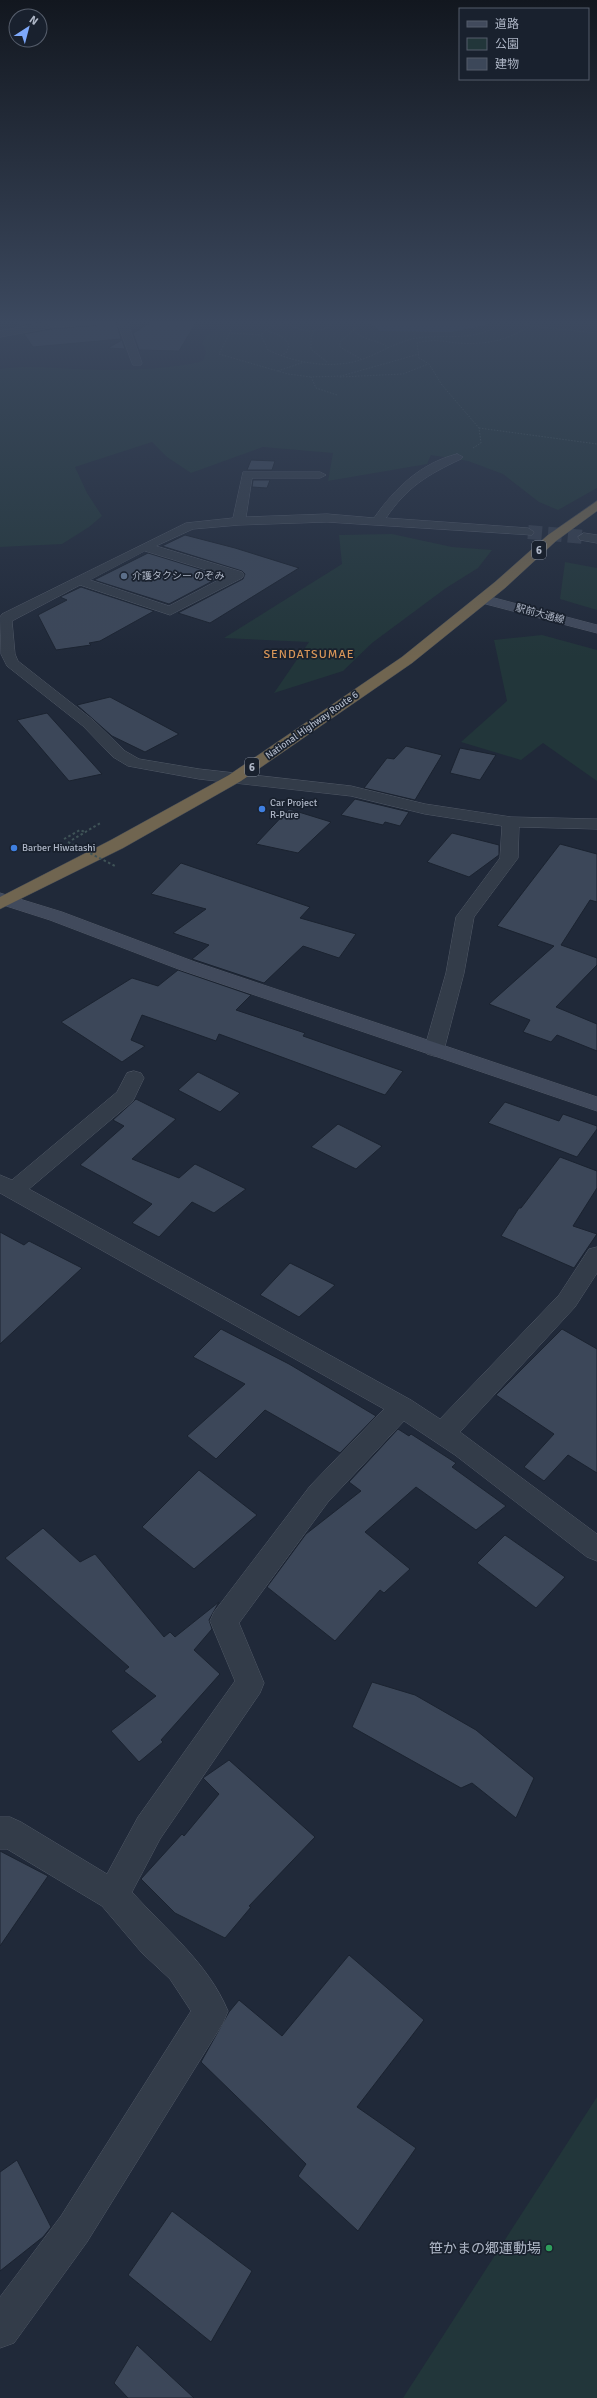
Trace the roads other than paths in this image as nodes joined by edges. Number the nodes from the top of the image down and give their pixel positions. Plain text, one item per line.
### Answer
1 (457, 457) road end
2 (320, 475) dead end
3 (597, 505) edge
4 (239, 521) junction
5 (378, 521) junction
6 (528, 532) tunnel mouth
7 (584, 537) tunnel mouth
8 (597, 539) edge
9 (144, 547) junction
10 (78, 580) junction
11 (483, 599) junction
12 (597, 629) edge
13 (235, 778) junction
14 (511, 822) junction
15 (597, 824) edge
16 (2, 901) edge
17 (434, 1050) junction
18 (134, 1078) dead end
19 (597, 1104) edge
20 (7, 1186) edge
21 (597, 1255) edge
22 (402, 1407) junction
23 (442, 1434) junction
24 (597, 1549) edge
25 (0, 1833) edge
26 (113, 1895) junction
27 (0, 2330) edge

1 - 5 street
2 - 4 street
3 - 11 highway, National Highway Route 6 / 6
4 - 5 street
4 - 9 street
5 - 6 street
7 - 8 street
9 - 10 street
9 - 10 street
10 - 13 street
11 - 12 street, 駅前大通線
11 - 13 highway, National Highway Route 6 / 6
13 - 14 street
13 - 16 highway, National Highway Route 6 / 6
14 - 15 street
14 - 17 street
16 - 17 street
17 - 19 street
18 - 20 street
20 - 22 street
21 - 23 street
22 - 23 street
22 - 26 street
23 - 24 street
25 - 26 street
26 - 27 street

